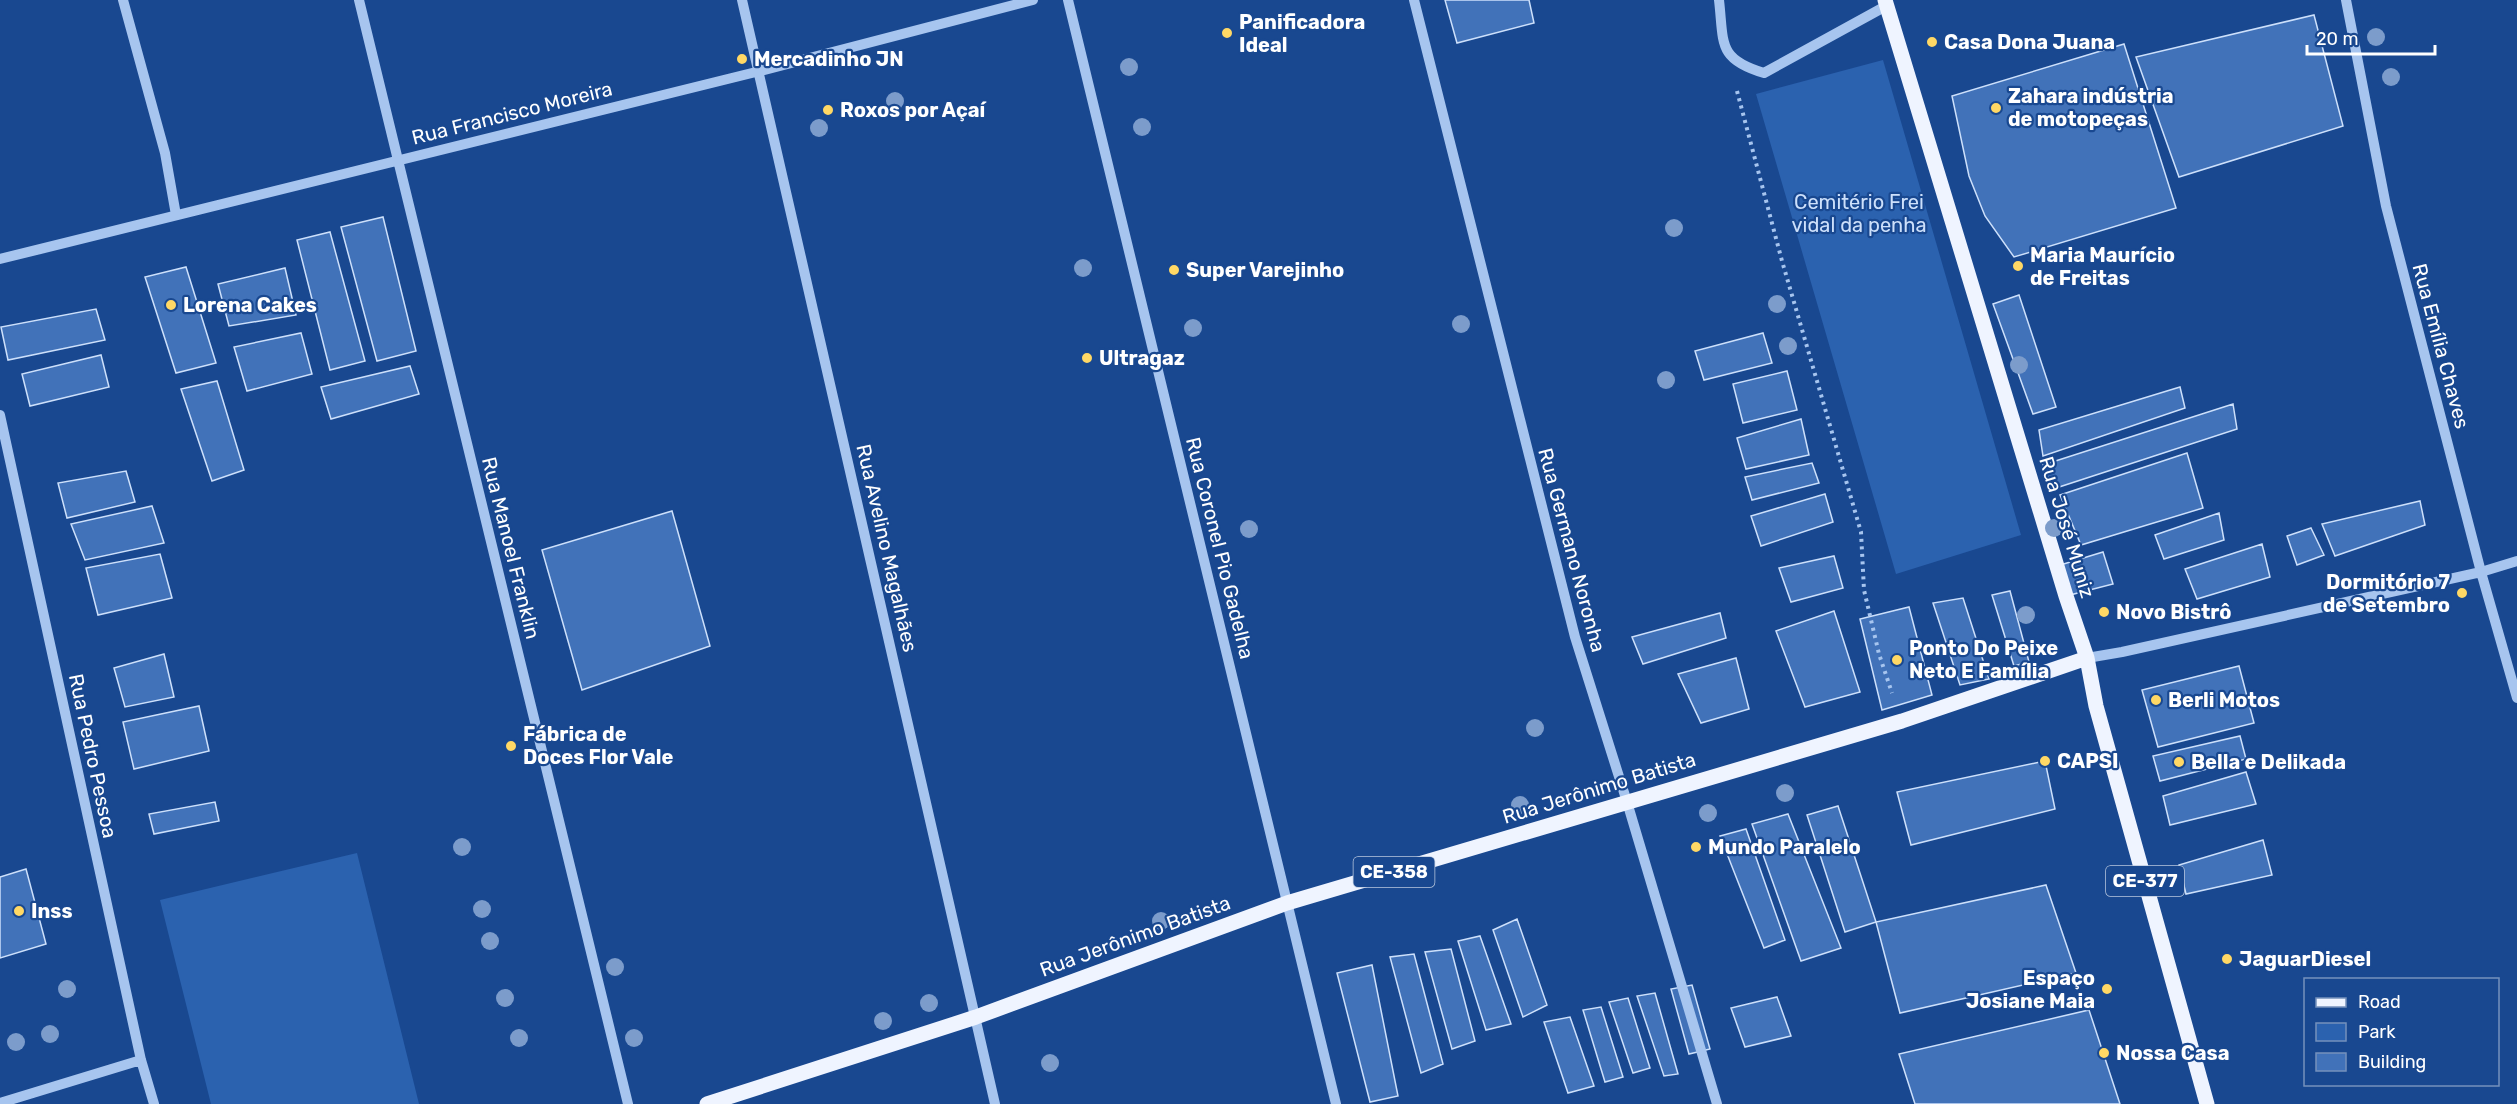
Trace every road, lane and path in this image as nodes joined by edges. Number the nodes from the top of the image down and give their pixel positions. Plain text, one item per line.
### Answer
1 (123, 0) edge
2 (359, 0) edge
3 (742, 0) edge
4 (1033, 0) edge
5 (1068, 0) edge
6 (1414, 0) edge
7 (1719, 0) edge
8 (2346, 0) edge
9 (1886, 3) edge
10 (1725, 50) junction
11 (760, 71) junction
12 (398, 159) junction
13 (176, 215) junction
14 (0, 259) edge
15 (0, 415) edge
16 (2517, 561) edge
17 (2481, 572) junction
18 (2087, 658) junction
19 (2517, 698) edge
20 (1902, 721) junction
21 (1627, 802) junction
22 (1287, 903) junction
23 (976, 1017) junction
24 (141, 1060) junction
25 (0, 1103) edge
26 (154, 1104) edge
27 (628, 1104) edge
28 (707, 1104) edge
29 (995, 1104) edge
30 (1336, 1104) edge
31 (1717, 1104) edge
32 (2207, 1104) edge

1 - 13 street
2 - 12 street, Rua Manoel Franklin
3 - 11 street, Rua Avelino Magalhães
4 - 11 street, Rua Francisco Moreira
5 - 22 street, Rua Coronel Pio Gadelha
6 - 21 street, Rua Germano Noronha
7 - 10 street
8 - 17 street, Rua Emília Chaves
9 - 10 street
9 - 18 main road, Rua José Muniz
10 - 20 path
11 - 12 street, Rua Francisco Moreira
11 - 23 street, Rua Avelino Magalhães
12 - 13 street, Rua Francisco Moreira
12 - 27 street, Rua Manoel Franklin
13 - 14 street, Rua Francisco Moreira
15 - 24 street, Rua Pedro Pessoa
16 - 17 street, Rua Jerônimo Batista
17 - 18 street, Rua Jerônimo Batista
17 - 19 street, Rua Emília Chaves
18 - 20 main road, Rua Jerônimo Batista / CE-358
18 - 32 main road, Rua José Muniz / CE-377
20 - 21 main road, Rua Jerônimo Batista / CE-358
21 - 22 main road, Rua Jerônimo Batista / CE-358
21 - 31 street, Rua Germano Noronha
22 - 23 main road, Rua Jerônimo Batista / CE-358
22 - 30 street, Rua Coronel Pio Gadelha
23 - 28 main road, Rua Jerônimo Batista / CE-358
23 - 29 street, Rua Avelino Magalhães
24 - 25 street
24 - 26 street, Rua Pedro Pessoa

